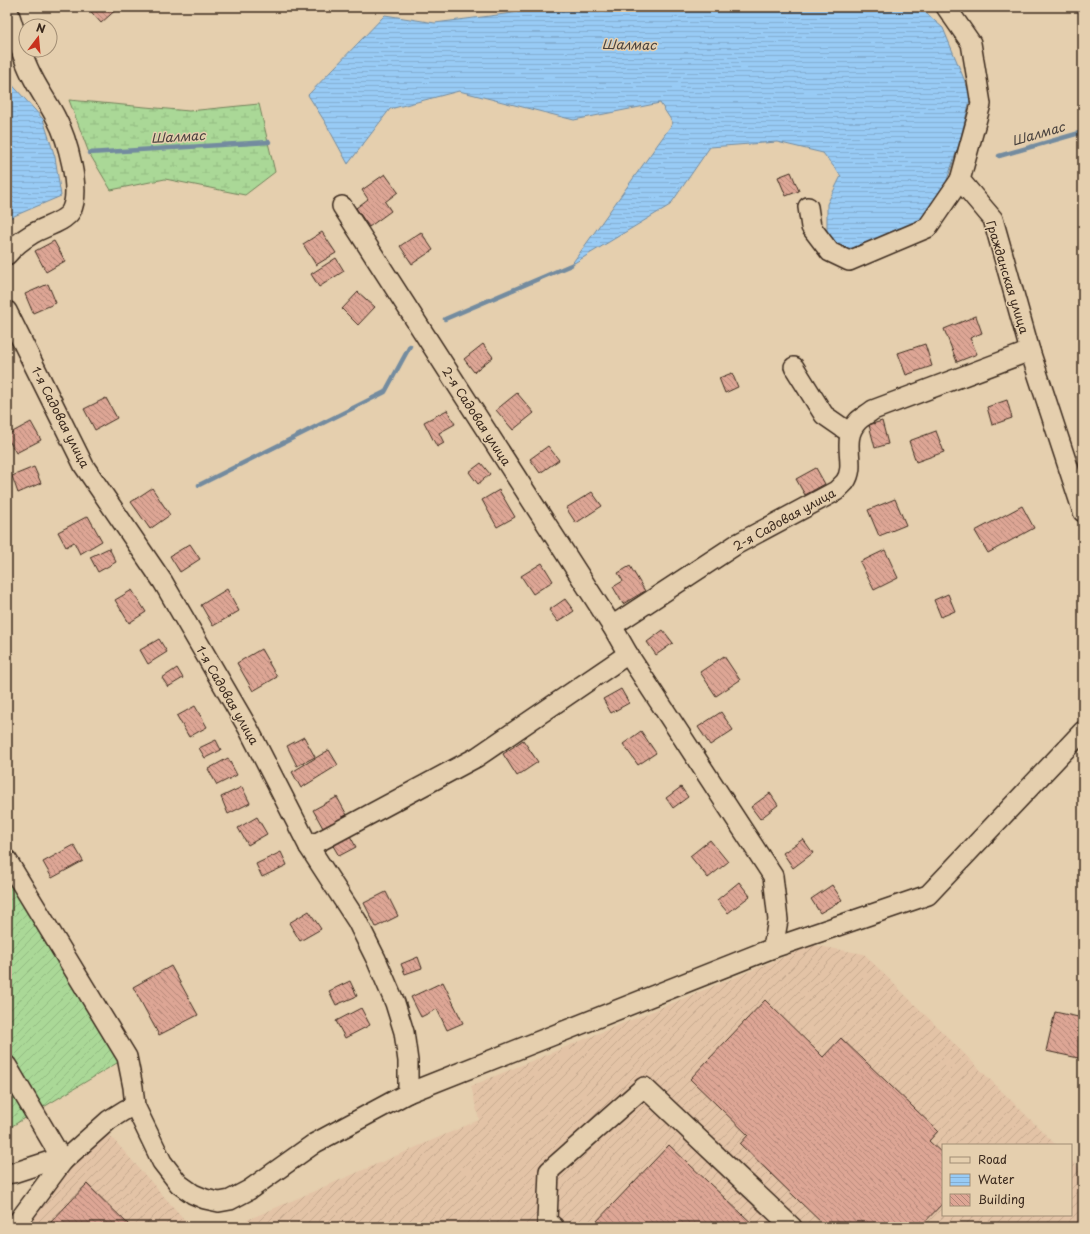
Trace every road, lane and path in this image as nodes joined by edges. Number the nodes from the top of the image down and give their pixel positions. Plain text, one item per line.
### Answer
1 (7, 7) edge
2 (946, 7) edge
3 (960, 180) junction
4 (342, 206) dead end
5 (808, 207) dead end
6 (7, 255) edge
7 (7, 312) edge
8 (1030, 351) junction
9 (794, 368) dead end
10 (850, 434) junction
11 (1083, 512) edge
12 (612, 626) junction
13 (628, 654) junction
14 (1083, 731) edge
15 (309, 847) junction
16 (7, 860) edge
17 (13, 885) edge
18 (773, 948) junction
19 (7, 1066) edge
20 (408, 1093) junction
21 (135, 1106) junction
22 (63, 1161) junction
23 (7, 1174) edge
24 (14, 1227) edge
25 (554, 1227) edge
26 (792, 1227) edge

1 - 6 street
2 - 3 street
3 - 5 street
3 - 8 street, Гражданская улица
4 - 12 street, 2-я Садовая улица
7 - 15 street, 1-я Садовая улица
8 - 10 street
8 - 11 street, Гражданская улица
9 - 10 street
10 - 12 street, 2-я Садовая улица
12 - 13 street, 2-я Садовая улица
13 - 15 street
13 - 18 street, 2-я Садовая улица
14 - 18 street
15 - 20 street, 1-я Садовая улица
16 - 17 street
17 - 21 street
18 - 20 street
19 - 22 street
20 - 21 street
21 - 22 street
22 - 23 street
22 - 24 street
25 - 26 street

